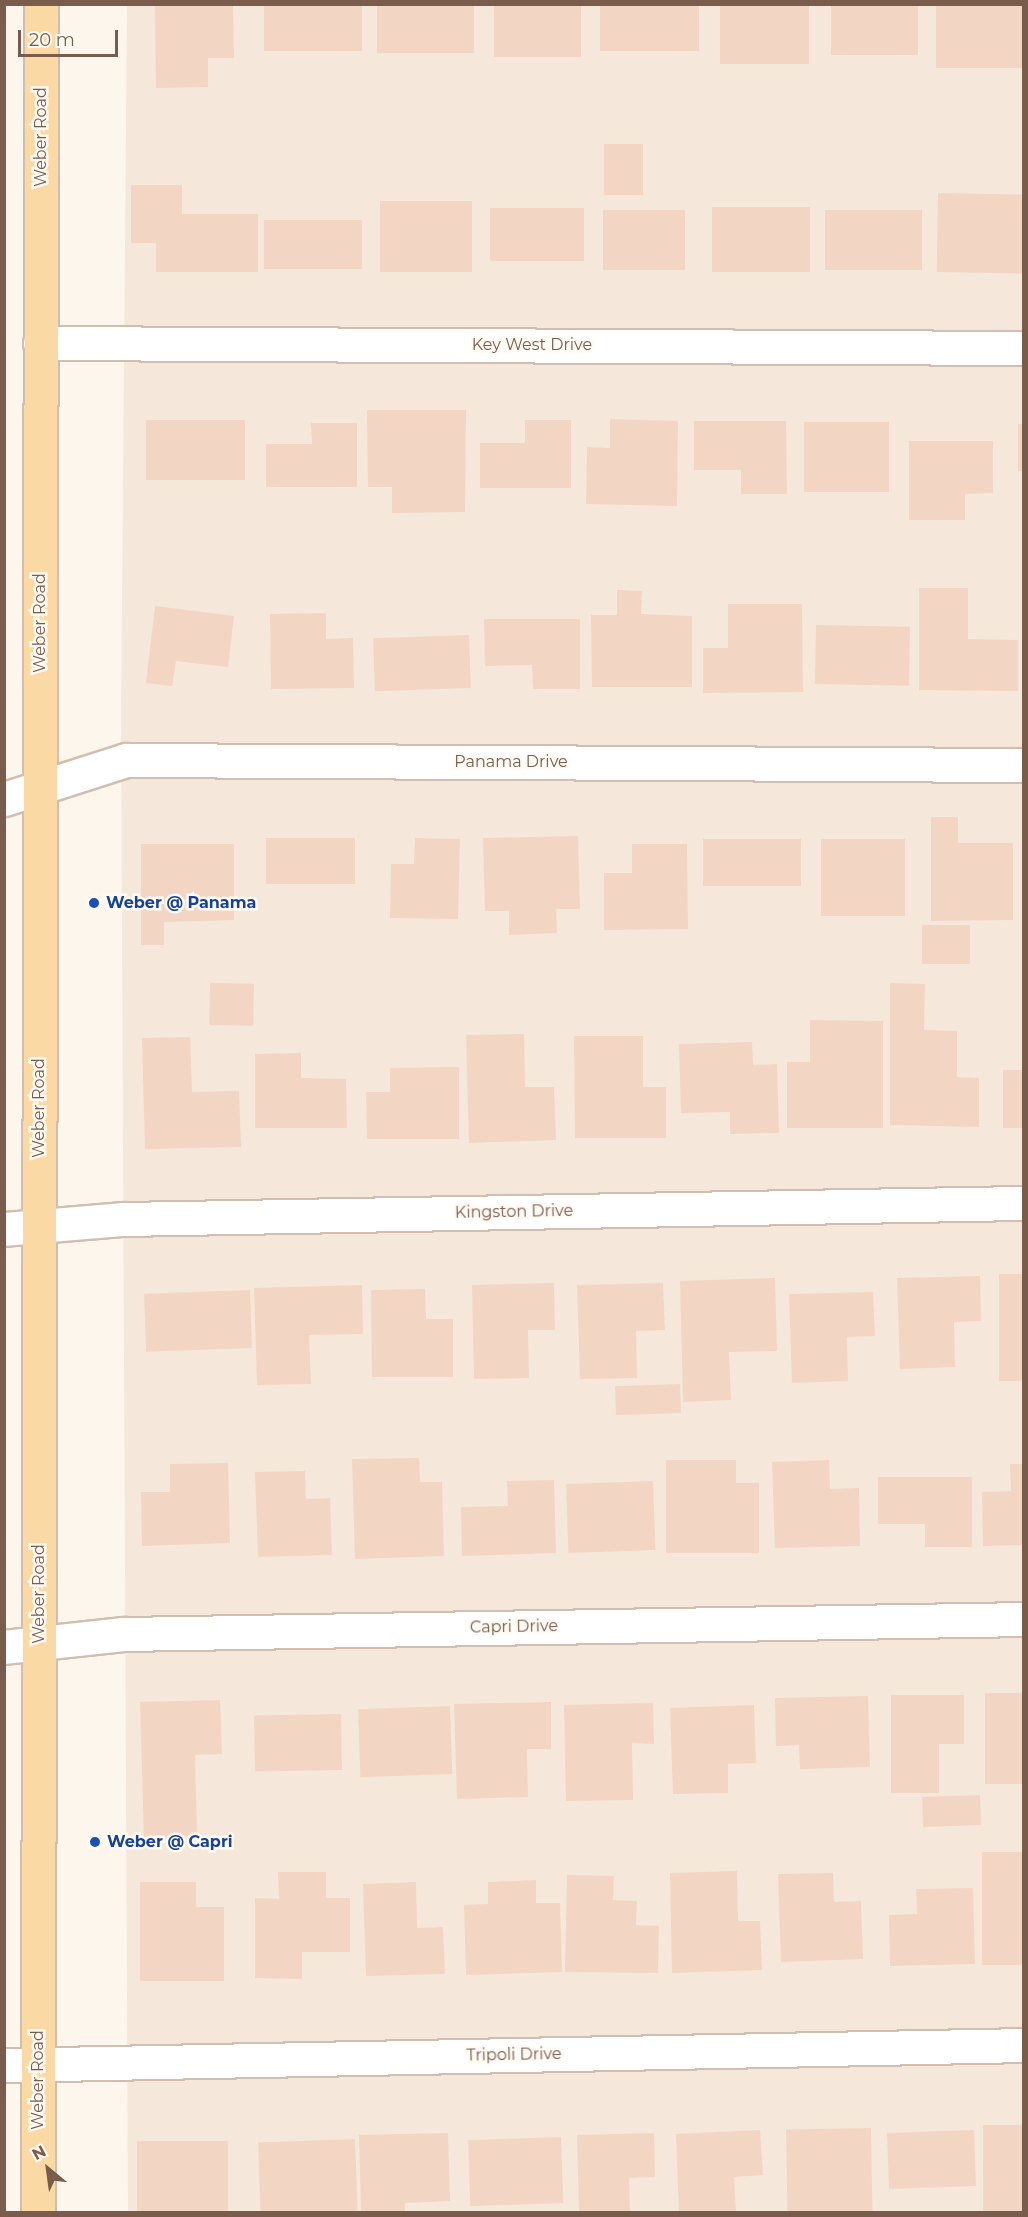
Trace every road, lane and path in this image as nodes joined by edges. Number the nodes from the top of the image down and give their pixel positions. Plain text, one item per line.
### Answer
1 (41, 4) edge
2 (40, 343) junction
3 (1023, 348) edge
4 (1023, 765) edge
5 (40, 787) junction
6 (4, 799) edge
7 (1023, 1203) edge
8 (39, 1227) junction
9 (4, 1229) edge
10 (1023, 1619) edge
11 (39, 1644) junction
12 (4, 1647) edge
13 (1023, 2045) edge
14 (38, 2064) junction
15 (4, 2065) edge
16 (38, 2212) edge

1 - 2 main road, Weber Road
2 - 3 street, Key West Drive
2 - 5 main road, Weber Road
4 - 5 street, Panama Drive
5 - 6 street, Panama Drive
5 - 8 main road, Weber Road
7 - 8 street, Kingston Drive
8 - 9 street, Kingston Drive
8 - 11 main road, Weber Road
10 - 11 street, Capri Drive
11 - 12 street, Capri Drive
11 - 14 main road, Weber Road
13 - 14 street, Tripoli Drive
14 - 15 street, Tripoli Drive
14 - 16 main road, Weber Road

